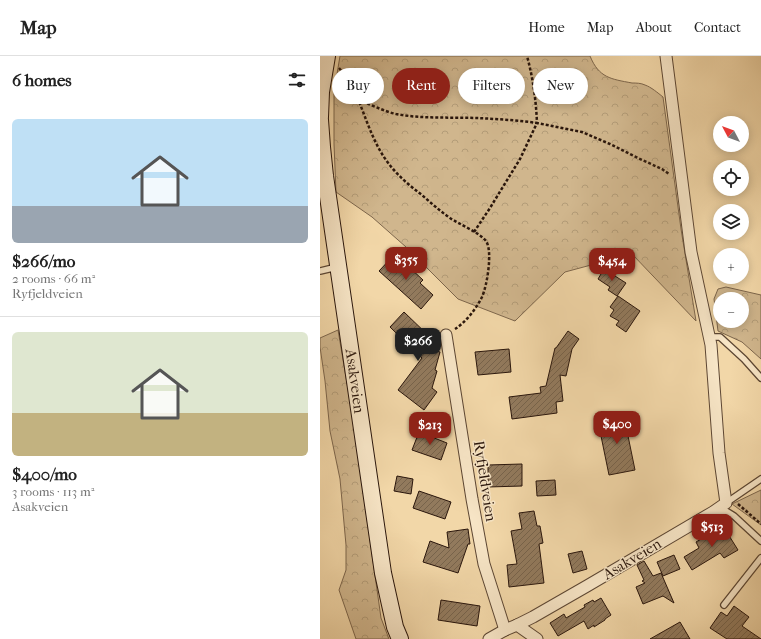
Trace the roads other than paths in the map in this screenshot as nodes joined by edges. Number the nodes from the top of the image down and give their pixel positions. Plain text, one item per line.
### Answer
1 (666, 56) edge
2 (333, 61) edge
3 (320, 117) edge
4 (320, 120) edge
5 (339, 266) junction
6 (320, 272) edge
7 (446, 335) road end
8 (710, 337) junction
9 (761, 378) edge
10 (761, 479) edge
11 (729, 501) junction
12 (713, 512) junction
13 (761, 541) edge
14 (761, 558) edge
15 (724, 606) dead end
16 (517, 625) junction
17 (505, 630) junction
18 (400, 639) edge
19 (489, 639) edge
20 (537, 639) edge

1 - 8 street
2 - 3 main road
4 - 5 main road, Asakveien
5 - 6 lane
5 - 18 main road, Asakveien
7 - 17 street, Ryfjeldveien
8 - 9 lane
8 - 11 street
10 - 11 lane
11 - 12 street, Asakveien
12 - 13 lane
12 - 16 street, Asakveien
14 - 15 lane
16 - 17 street, Asakveien
16 - 20 street
17 - 19 street, Asakveien

